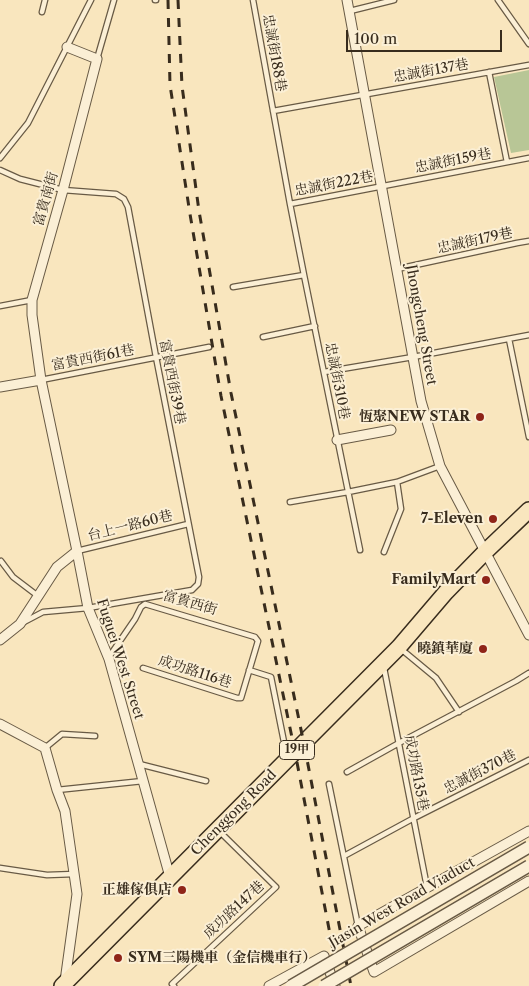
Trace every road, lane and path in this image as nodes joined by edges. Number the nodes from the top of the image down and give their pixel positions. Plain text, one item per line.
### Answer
1 (45, 0) edge
2 (91, 0) edge
3 (114, 0) edge
4 (253, 0) edge
5 (348, 0) edge
6 (394, 0) edge
7 (498, 0) edge
8 (350, 11) junction
9 (42, 12) dead end
10 (529, 44) edge
11 (67, 47) junction
12 (97, 59) junction
13 (529, 65) edge
14 (489, 72) junction
15 (366, 94) junction
16 (273, 111) junction
17 (0, 158) edge
18 (529, 158) edge
19 (508, 162) junction
20 (0, 170) edge
21 (382, 187) junction
22 (63, 190) junction
23 (290, 204) junction
24 (529, 241) edge
25 (397, 269) junction
26 (304, 275) junction
27 (233, 287) dead end
28 (32, 300) junction
29 (0, 306) edge
30 (315, 326) junction
31 (529, 335) edge
32 (263, 337) dead end
33 (509, 339) junction
34 (208, 347) dead end
35 (156, 357) junction
36 (413, 357) junction
37 (324, 372) junction
38 (42, 380) junction
39 (0, 387) edge
40 (391, 430) dead end
41 (529, 437) edge
42 (337, 440) junction
43 (440, 466) junction
44 (397, 482) junction
45 (348, 492) junction
46 (290, 502) dead end
47 (529, 510) edge
48 (188, 524) junction
49 (360, 550) dead end
50 (77, 551) junction
51 (384, 552) dead end
52 (485, 552) junction
53 (1, 561) edge
54 (38, 596) junction
55 (88, 608) junction
56 (20, 624) junction
57 (529, 635) edge
58 (0, 640) edge
59 (399, 647) junction
60 (109, 658) junction
61 (383, 664) junction
62 (143, 668) dead end
63 (249, 670) junction
64 (529, 672) edge
65 (459, 712) junction
66 (0, 724) edge
67 (95, 736) dead end
68 (399, 743) junction
69 (45, 748) junction
70 (287, 760) junction
71 (529, 760) edge
72 (138, 764) junction
73 (347, 772) dead end
74 (143, 781) junction
75 (206, 782) dead end
76 (330, 784) dead end
77 (57, 790) junction
78 (414, 818) junction
79 (217, 829) junction
80 (529, 831) edge
81 (529, 846) edge
82 (344, 856) junction
83 (529, 866) edge
84 (0, 868) edge
85 (75, 874) junction
86 (170, 877) junction
87 (529, 881) edge
88 (427, 887) junction
89 (358, 926) junction
90 (64, 985) edge
91 (174, 986) edge
92 (269, 986) edge
93 (291, 986) edge
94 (324, 986) edge
95 (335, 986) edge

1 - 9 lane
2 - 11 lane
3 - 12 lane
4 - 16 lane, 忠誠街188巷
5 - 8 street, Jhongcheng Street
6 - 8 lane
7 - 10 lane
8 - 15 street, Jhongcheng Street
11 - 12 street
11 - 17 lane
12 - 22 street, 富貴南街
13 - 14 lane, 忠誠街137巷
14 - 15 lane, 忠誠街137巷
14 - 19 lane
15 - 16 lane, 忠誠街137巷
15 - 21 street, Jhongcheng Street
16 - 23 lane, 忠誠街188巷
18 - 19 lane, 忠誠街159巷
19 - 21 lane, 忠誠街159巷
20 - 22 lane, 富貴西街39巷
21 - 23 lane, 忠誠街222巷
21 - 25 street, Jhongcheng Street
22 - 28 street, 富貴南街
22 - 35 lane, 富貴西街39巷
23 - 26 lane, 忠誠街310巷
24 - 25 lane, 忠誠街179巷
25 - 36 street, Jhongcheng Street
26 - 27 lane
26 - 30 lane, 忠誠街310巷
28 - 29 lane
28 - 38 street, 富貴南街
30 - 32 lane
30 - 37 lane, 忠誠街310巷
31 - 33 lane
33 - 36 lane
33 - 41 lane
34 - 35 lane, 富貴西街61巷
35 - 38 lane, 富貴西街61巷
35 - 48 lane, 富貴西街39巷
36 - 37 lane
36 - 43 street, Jhongcheng Street
37 - 42 lane, 忠誠街310巷
38 - 39 street
38 - 50 street, Fuguei West Street
40 - 42 street
42 - 45 lane, 忠誠街310巷
43 - 44 lane
43 - 52 street, Jhongcheng Street
44 - 45 lane
44 - 51 lane
45 - 46 lane
45 - 49 lane, 忠誠街310巷
47 - 52 main road, Chenggong Road / 19甲
48 - 50 lane, 台上一路60巷
48 - 55 lane, 富貴西街39巷
50 - 54 street
50 - 55 street, Fuguei West Street
52 - 57 street, Jhongcheng Street
52 - 59 main road, Chenggong Road / 19甲
53 - 54 lane
54 - 56 street
55 - 56 lane
55 - 60 street, Fuguei West Street
56 - 58 street
59 - 61 main road, Chenggong Road / 19甲
59 - 65 lane
60 - 63 lane, 富貴西街
60 - 72 street, Fuguei West Street
61 - 68 lane, 成功路135巷
61 - 70 main road, Chenggong Road / 19甲
62 - 63 lane, 成功路116巷
63 - 70 lane
64 - 65 lane
65 - 68 lane
66 - 69 street
67 - 69 lane
68 - 73 lane
68 - 78 lane, 成功路135巷
69 - 77 street
70 - 79 main road, Chenggong Road / 19甲
71 - 78 lane, 忠誠街370巷
72 - 74 street, Fuguei West Street
72 - 75 lane
74 - 77 lane
74 - 86 street, Fuguei West Street
76 - 82 lane
77 - 85 street
78 - 82 lane, 忠誠街370巷
78 - 88 lane, 成功路135巷
79 - 86 main road, Chenggong Road / 19甲
79 - 91 lane, 成功路147巷
80 - 88 street
81 - 93 street, Jiasin West Road Viaduct, bridge
82 - 89 lane
83 - 94 street, bridge
84 - 85 lane
85 - 90 street
86 - 90 main road, Chenggong Road / 19甲
87 - 89 street
88 - 89 street
92 - 95 street

